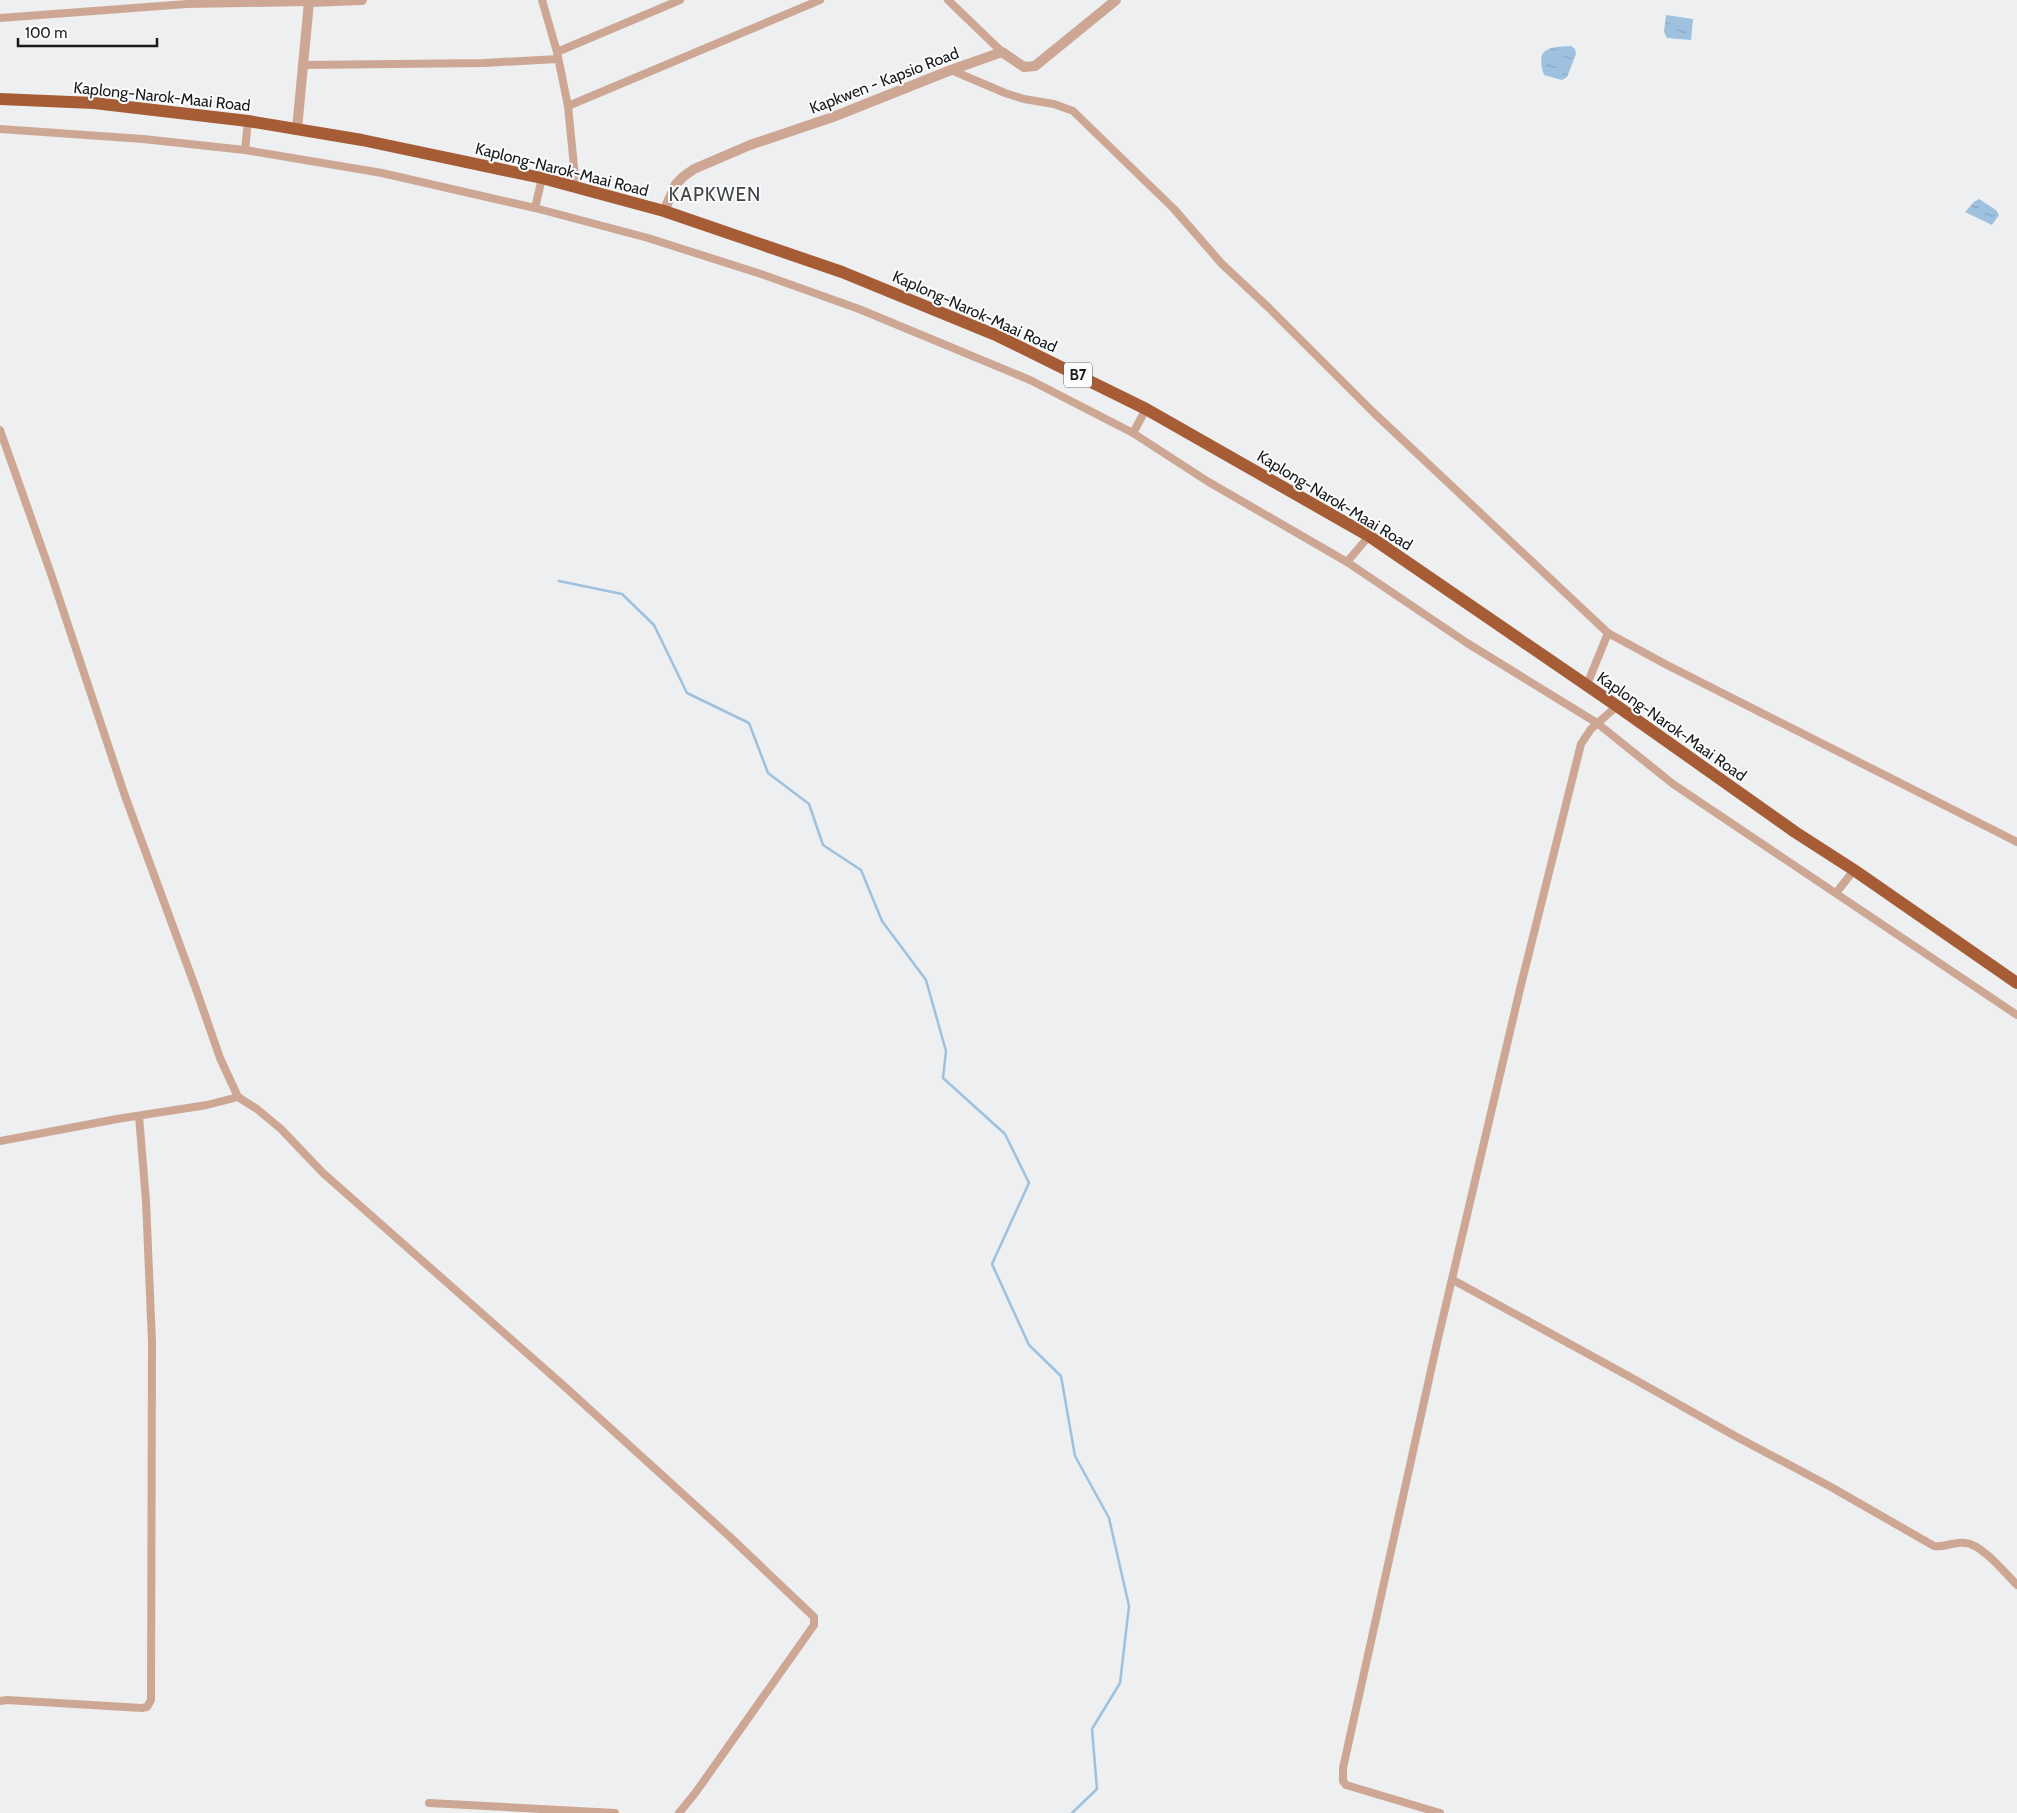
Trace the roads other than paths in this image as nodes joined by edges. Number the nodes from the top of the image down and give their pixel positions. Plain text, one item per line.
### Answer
1 (362, 0) edge
2 (542, 0) edge
3 (680, 0) edge
4 (820, 0) edge
5 (948, 0) edge
6 (1116, 0) edge
7 (308, 2) junction
8 (152, 3) edge
9 (0, 18) edge
10 (1002, 52) junction
11 (557, 56) junction
12 (304, 65) junction
13 (951, 70) junction
14 (0, 98) edge
15 (568, 106) junction
16 (248, 121) junction
17 (298, 128) junction
18 (0, 129) edge
19 (245, 150) junction
20 (542, 178) junction
21 (576, 187) junction
22 (536, 208) junction
23 (664, 211) junction
24 (1146, 409) junction
25 (0, 430) edge
26 (1133, 433) junction
27 (1369, 536) junction
28 (1347, 562) junction
29 (1608, 632) junction
30 (1586, 687) junction
31 (1616, 706) junction
32 (1598, 723) junction
33 (2017, 842) edge
34 (1854, 870) junction
35 (1836, 893) junction
36 (2017, 983) edge
37 (2017, 1015) edge
38 (238, 1097) junction
39 (139, 1116) junction
40 (0, 1141) edge
41 (1453, 1280) junction
42 (2017, 1585) edge
43 (0, 1701) edge
44 (429, 1803) dead end
45 (614, 1813) edge
46 (679, 1813) edge
47 (1440, 1813) edge

1 - 7 street
2 - 11 street
3 - 11 street
4 - 15 street
5 - 10 street
6 - 10 street
7 - 8 street
7 - 12 street
8 - 9 street
10 - 13 street, Kapkwen - Kapsio Road
11 - 12 street
11 - 15 street
12 - 17 street
13 - 23 street, Kapkwen - Kapsio Road
13 - 29 street
14 - 16 highway, Kaplong-Narok-Maai Road / B7
15 - 21 street
16 - 17 highway, Kaplong-Narok-Maai Road / B7
16 - 19 street
17 - 20 highway, Kaplong-Narok-Maai Road / B7
18 - 19 street
19 - 22 street
20 - 21 highway, Kaplong-Narok-Maai Road / B7
20 - 22 street
21 - 23 highway, Kaplong-Narok-Maai Road / B7
22 - 26 street
23 - 24 highway, Kaplong-Narok-Maai Road / B7
24 - 26 street
24 - 27 highway, Kaplong-Narok-Maai Road / B7
25 - 38 street
26 - 28 street
27 - 28 street
27 - 30 highway, Kaplong-Narok-Maai Road / B7
28 - 32 street
29 - 30 street
29 - 33 street
30 - 31 highway, Kaplong-Narok-Maai Road / B7
31 - 32 street
31 - 34 highway, Kaplong-Narok-Maai Road / B7
32 - 35 street
32 - 41 street
34 - 35 street
34 - 36 highway, Kaplong-Narok-Maai Road / B7
35 - 37 street
38 - 39 street
38 - 46 street
39 - 40 street
39 - 43 street
41 - 42 street
41 - 47 street
44 - 45 street

